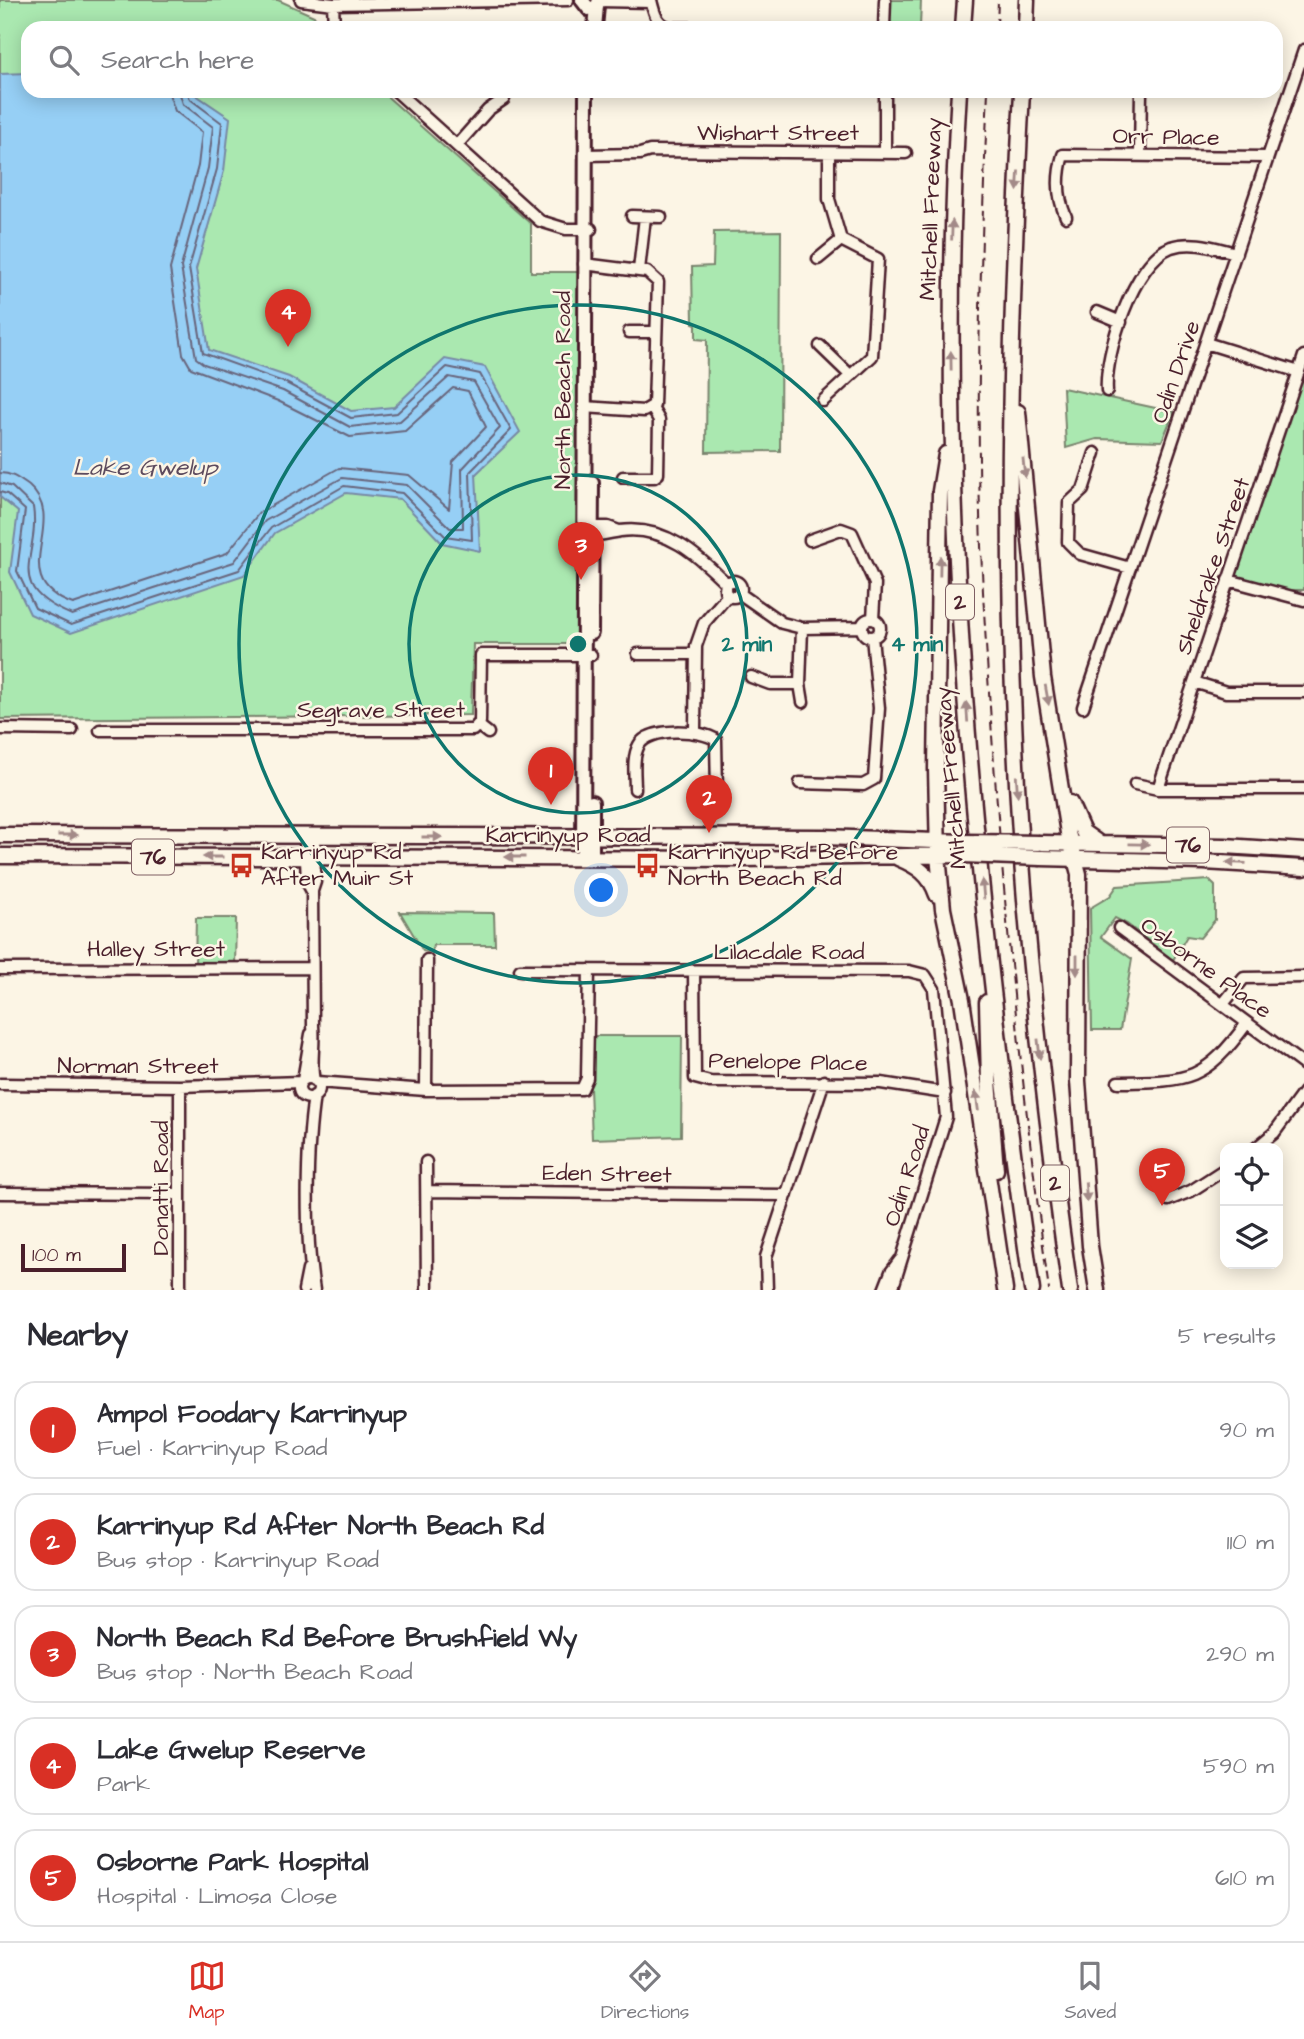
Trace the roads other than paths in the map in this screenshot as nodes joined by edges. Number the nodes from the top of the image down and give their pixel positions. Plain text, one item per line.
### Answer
1 (301, 0) edge
2 (487, 0) edge
3 (885, 0) edge
4 (965, 0) edge
5 (1027, 0) edge
6 (379, 1) edge
7 (566, 1) edge
8 (651, 1) edge
9 (333, 4) junction
10 (591, 4) edge
11 (334, 21) edge
12 (659, 21) edge
13 (884, 21) edge
14 (964, 21) edge
15 (1026, 21) edge
16 (1304, 50) edge
17 (404, 98) edge
18 (586, 98) edge
19 (592, 98) edge
20 (885, 98) edge
21 (959, 98) edge
22 (1022, 98) edge
23 (1141, 98) edge
24 (505, 99) dead end
25 (457, 145) junction
26 (588, 151) junction
27 (885, 152) junction
28 (829, 153) junction
29 (906, 153) dead end
30 (1140, 155) junction
31 (1268, 158) junction
32 (632, 216) dead end
33 (645, 217) junction
34 (661, 217) dead end
35 (1066, 217) dead end
36 (588, 226) junction
37 (841, 240) junction
38 (1236, 253) junction
39 (818, 258) dead end
40 (587, 264) junction
41 (639, 270) junction
42 (1097, 313) dead end
43 (1121, 322) junction
44 (629, 332) dead end
45 (656, 332) junction
46 (1206, 344) junction
47 (820, 346) dead end
48 (1011, 352) junction
49 (1304, 356) edge
50 (1299, 372) junction
51 (849, 374) junction
52 (1107, 391) dead end
53 (824, 401) dead end
54 (652, 408) junction
55 (587, 410) junction
56 (951, 424) junction
57 (1096, 453) dead end
58 (623, 477) dead end
59 (587, 532) junction
60 (810, 540) dead end
61 (1130, 568) junction
62 (1228, 580) junction
63 (727, 584) junction
64 (739, 593) junction
65 (728, 595) junction
66 (1304, 600) edge
67 (873, 619) junction
68 (862, 627) junction
69 (802, 628) junction
70 (872, 637) junction
71 (638, 654) dead end
72 (696, 654) junction
73 (587, 655) junction
74 (751, 677) dead end
75 (1194, 682) junction
76 (800, 684) junction
77 (1304, 692) edge
78 (803, 702) dead end
79 (1083, 707) dead end
80 (0, 729) edge
81 (72, 730) dead end
82 (100, 730) dead end
83 (695, 730) junction
84 (936, 769) junction
85 (1061, 775) junction
86 (800, 783) dead end
87 (1135, 784) dead end
88 (635, 789) dead end
89 (1158, 789) junction
90 (1304, 789) edge
91 (718, 791) dead end
92 (0, 835) edge
93 (588, 836) junction
94 (310, 837) junction
95 (824, 837) junction
96 (866, 838) junction
97 (1071, 844) junction
98 (1100, 844) junction
99 (938, 848) junction
100 (1040, 851) junction
101 (0, 856) edge
102 (893, 856) junction
103 (310, 857) junction
104 (587, 858) junction
105 (1302, 858) edge
106 (824, 859) junction
107 (1076, 860) junction
108 (1141, 860) junction
109 (1079, 897) junction
110 (943, 909) junction
111 (1119, 928) dead end
112 (989, 957) junction
113 (427, 960) dead end
114 (312, 968) junction
115 (0, 969) edge
116 (520, 970) dead end
117 (589, 970) junction
118 (694, 971) junction
119 (1304, 976) edge
120 (1223, 1004) junction
121 (1247, 1023) junction
122 (1304, 1065) edge
123 (824, 1081) junction
124 (1118, 1082) dead end
125 (0, 1084) edge
126 (180, 1086) junction
127 (309, 1087) junction
128 (426, 1090) junction
129 (1304, 1092) edge
130 (945, 1093) junction
131 (946, 1104) joint
132 (1262, 1143) edge
133 (426, 1162) dead end
134 (1220, 1172) edge
135 (427, 1191) junction
136 (0, 1193) edge
137 (180, 1194) junction
138 (787, 1195) junction
139 (1168, 1200) dead end
140 (900, 1260) junction
141 (180, 1290) edge
142 (309, 1290) edge
143 (427, 1290) edge
144 (767, 1290) edge
145 (884, 1290) edge
146 (892, 1290) edge
147 (1005, 1290) edge
148 (1032, 1290) edge
149 (1070, 1290) edge
150 (1097, 1290) edge

1 - 9 street
2 - 6 street
2 - 7 street
3 - 13 street
4 - 14 highway
5 - 15 highway
6 - 9 street
7 - 10 street
8 - 10 street
8 - 12 street
9 - 11 street
16 - 31 street, Odin Drive
17 - 25 street
18 - 26 main road, North Beach Road
19 - 26 main road, North Beach Road
20 - 27 street
56 -> 21 highway, Mitchell Freeway / 2
22 -> 48 highway, 2
23 - 30 street
24 - 25 street
25 - 36 street
26 - 28 street, Wishart Street
26 - 36 main road, North Beach Road
27 - 28 street, Wishart Street
27 - 29 street, Wishart Street
28 - 37 street
30 - 31 street, Orr Place
30 - 35 street, Orr Place
31 - 38 street, Odin Drive
32 - 33 street
33 - 34 street
33 - 41 street
36 - 40 main road, North Beach Road
37 - 39 street
37 - 51 street
38 - 43 street
38 - 46 street, Odin Drive
40 - 41 street
40 - 55 main road, North Beach Road
41 - 45 street
42 - 43 street
43 - 52 street
44 - 45 street
45 - 54 street
46 - 50 street
46 - 61 street, Odin Drive
47 - 51 street
48 -> 85 highway
48 -> 149 highway, 2
49 - 50 street, Sheldrake Street
50 - 62 street, Sheldrake Street
51 - 53 street
54 - 55 street
54 - 58 street
55 - 59 main road, North Beach Road
84 -> 56 highway
112 -> 56 highway, Mitchell Freeway / 2
57 - 61 street
59 - 63 street
59 - 73 main road, North Beach Road
60 - 67 street
61 - 79 street, Odin Drive
62 - 66 street
62 - 75 street, Sheldrake Street
63 - 64 street
63 - 65 street
64 - 65 street
64 - 69 street
65 - 72 street
67 - 68 street
67 - 70 street
68 - 69 street
68 - 70 street
69 - 76 street
70 - 86 street
71 - 72 street
72 - 83 street
73 - 82 street, Segrave Street
73 - 93 main road, North Beach Road
74 - 76 street
75 - 77 street
75 - 89 street, Sheldrake Street
76 - 78 street
80 - 81 street
83 - 88 street
83 - 91 street
84 - 96 highway
84 - 99 highway
85 - 97 highway
85 - 98 highway
87 - 89 street
89 - 90 street
92 -> 94 highway, Karrinyup Road / 76
94 -> 93 highway, Karrinyup Road / 76
93 - 95 highway, Karrinyup Road / 76
93 - 104 main road, North Beach Road
94 - 103 street
95 - 96 highway, Karrinyup Road / 76
95 - 106 highway
96 - 99 highway, Karrinyup Road / 76
97 - 98 highway, Karrinyup Road / 76
97 - 100 highway, Karrinyup Road / 76
97 - 107 highway
98 -> 105 highway, Karrinyup Road / 76
99 - 100 highway, Karrinyup Road / 76, bridge
99 - 102 highway, Karrinyup Road / 76
99 - 110 highway
100 - 107 highway, Karrinyup Road / 76
103 -> 101 highway, Karrinyup Road / 76
102 - 106 highway, Karrinyup Road / 76
102 - 110 highway
104 -> 103 highway, Karrinyup Road / 76
103 - 114 street
104 - 106 highway, Karrinyup Road / 76
105 -> 108 highway, Karrinyup Road / 76
107 - 108 highway, Karrinyup Road / 76
107 - 109 highway
108 - 109 highway
109 -> 150 highway
147 -> 110 highway
111 - 120 street, Osborne Place
112 - 147 highway
112 - 148 highway, Mitchell Freeway / 2
113 - 128 street
114 - 115 street, Halley Street
114 - 127 street
116 - 117 street, Lilacdale Road
117 - 118 street, Lilacdale Road
117 - 128 street, Norman Street
118 - 123 street, Penelope Place
118 - 130 street, Lilacdale Road
119 - 120 street
120 - 121 street, Osborne Place
121 - 122 street, Osborne Place
121 - 124 street
123 - 130 street, Penelope Place
123 - 138 street
125 - 126 street, Norman Street
126 - 127 street, Norman Street
126 - 137 street, Donatti Road
127 - 128 street, Norman Street
127 - 142 street
129 - 132 street
130 - 131 street, Lilacdale Road
131 - 140 street, Odin Road
133 - 135 street
134 - 139 street
135 - 138 street, Eden Street
135 - 143 street
136 - 137 street
137 - 141 street, Donatti Road
138 - 144 street
140 - 145 street, Odin Road
140 - 146 street, Odin Road

